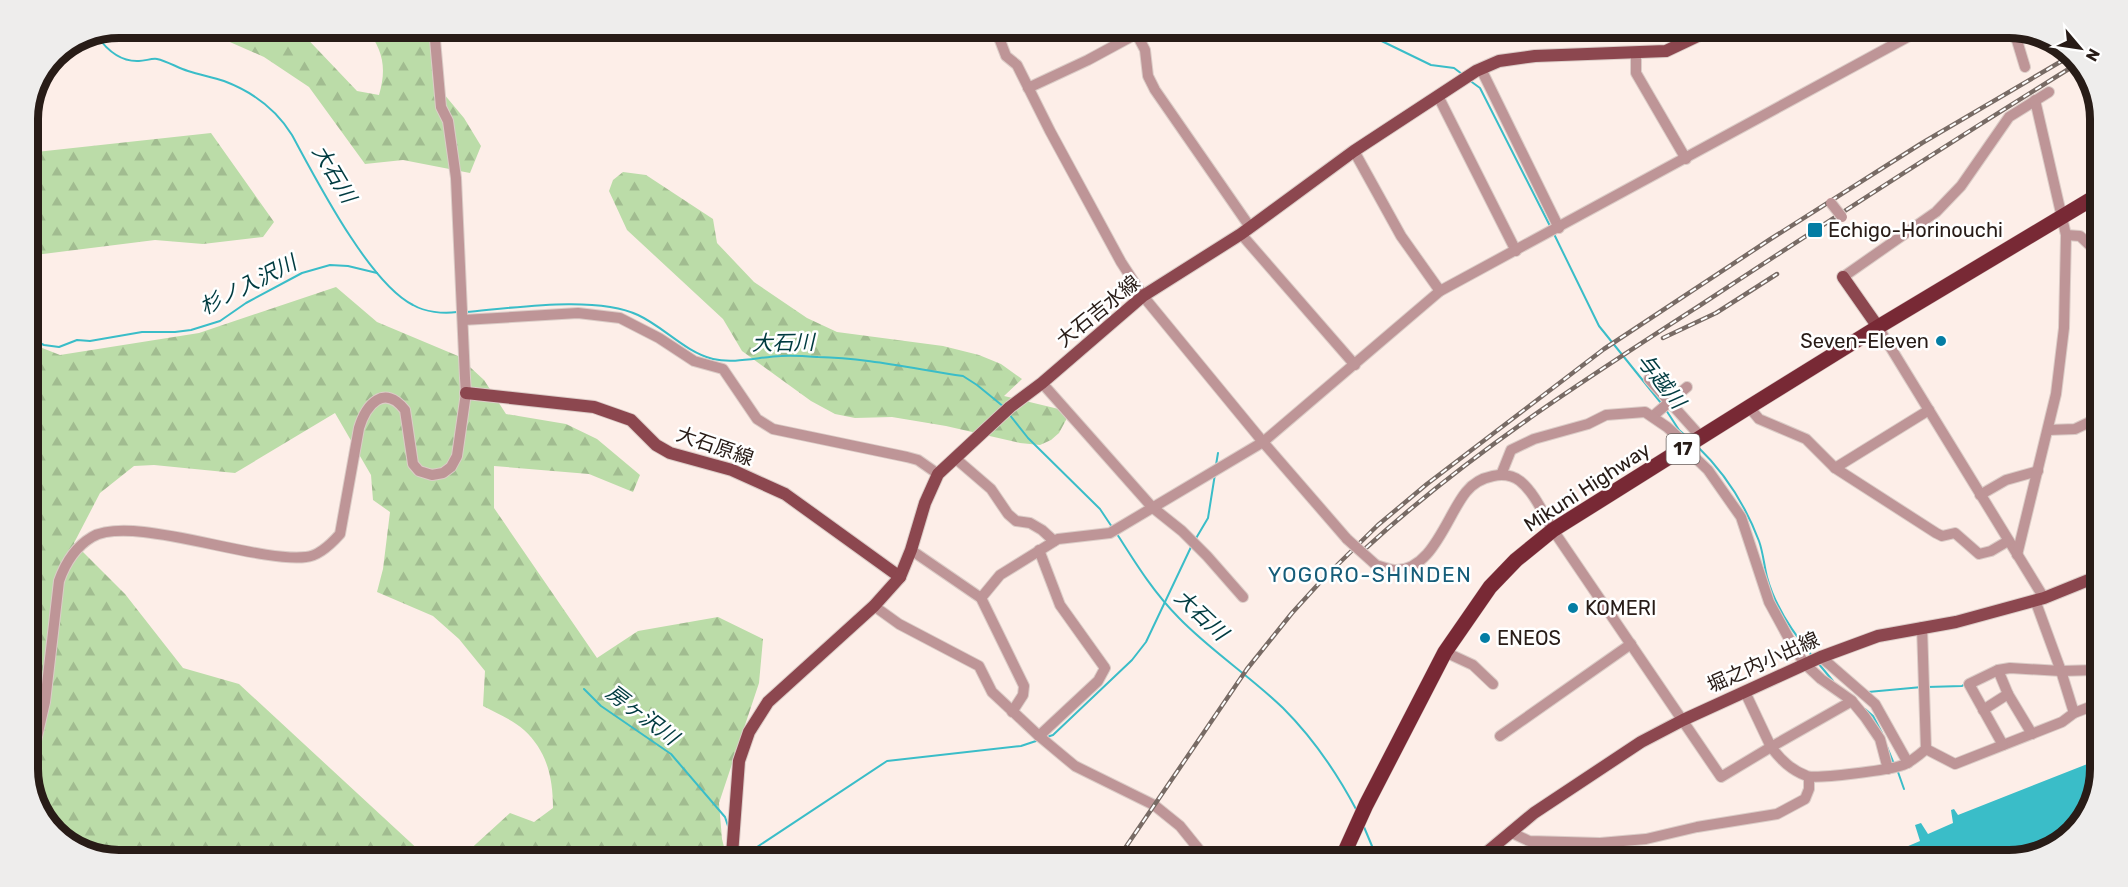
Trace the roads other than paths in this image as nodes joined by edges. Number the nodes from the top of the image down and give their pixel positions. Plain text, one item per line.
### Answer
1 (435, 38) edge
2 (999, 38) edge
3 (1125, 38) edge
4 (1138, 38) edge
5 (1693, 38) edge
6 (1905, 38) edge
7 (2016, 38) edge
8 (1636, 53) junction
9 (2025, 68) dead end
10 (1481, 69) junction
11 (1028, 88) junction
12 (2049, 92) dead end
13 (1438, 96) junction
14 (2035, 100) junction
15 (1354, 151) junction
16 (1686, 159) junction
17 (2090, 200) edge
18 (1831, 203) dead end
19 (1842, 217) dead end
20 (2061, 219) junction
21 (1559, 228) junction
22 (1246, 231) junction
23 (2066, 235) junction
24 (2090, 245) edge
25 (1516, 250) junction
26 (1843, 277) joint
27 (1440, 291) junction
28 (1143, 296) junction
29 (463, 318) junction
30 (1878, 327) junction
31 (1355, 365) junction
32 (1649, 379) dead end
33 (1042, 383) junction
34 (1687, 387) dead end
35 (466, 393) junction
36 (1749, 407) junction
37 (1662, 408) junction
38 (1929, 410) junction
39 (2090, 422) edge
40 (2048, 430) junction
41 (1701, 437) junction
42 (1263, 442) junction
43 (1685, 448) junction
44 (955, 458) junction
45 (1835, 468) junction
46 (2038, 471) junction
47 (938, 474) junction
48 (1501, 475) junction
49 (1980, 495) junction
50 (1152, 507) junction
51 (1553, 530) junction
52 (1054, 541) junction
53 (2008, 541) junction
54 (911, 550) junction
55 (1039, 550) junction
56 (2017, 555) junction
57 (900, 577) junction
58 (2090, 579) edge
59 (1243, 597) dead end
60 (981, 598) junction
61 (2039, 599) junction
62 (874, 606) junction
63 (1922, 627) junction
64 (1631, 644) junction
65 (1445, 652) junction
66 (1814, 660) junction
67 (1998, 670) junction
68 (2090, 670) edge
69 (2061, 671) junction
70 (1493, 684) dead end
71 (1745, 692) junction
72 (2008, 694) junction
73 (1852, 701) junction
74 (2090, 707) edge
75 (1983, 710) junction
76 (1869, 711) junction
77 (1012, 712) junction
78 (2074, 713) junction
79 (1683, 720) junction
80 (38, 732) edge
81 (2032, 734) junction
82 (1500, 735) dead end
83 (1039, 736) junction
84 (2003, 745) junction
85 (1771, 747) junction
86 (1926, 749) junction
87 (1906, 764) junction
88 (1889, 769) junction
89 (1809, 777) junction
90 (1510, 832) junction
91 (732, 850) edge
92 (1199, 850) edge
93 (1346, 850) edge
94 (1489, 850) edge

1 - 29 street
2 - 11 street
3 - 11 street
4 - 22 street
5 - 8 main road, 大石吉水線
6 - 16 street
7 - 9 street
8 - 10 main road, 大石吉水線
8 - 16 street
10 - 13 main road, 大石吉水線
10 - 21 street
11 - 28 street
12 - 14 street
13 - 15 main road, 大石吉水線
13 - 25 street
14 - 20 street
14 - 26 street
15 - 22 main road, 大石吉水線
15 - 27 street
16 - 21 street
17 - 20 highway, Mikuni Highway / 17
18 - 19 street, bridge
20 - 23 street
20 - 30 highway, Mikuni Highway / 17
21 - 25 street
22 - 28 main road, 大石吉水線
22 - 31 street
23 - 24 street
23 - 40 street
25 - 27 street
26 - 30 main road
27 - 31 street
28 - 33 main road, 大石吉水線
28 - 42 street
29 - 35 street
29 - 47 street
30 - 36 highway, Mikuni Highway / 17
30 - 38 street
31 - 42 street
32 - 37 street
33 - 44 main road, 大石吉水線
33 - 50 street
34 - 37 street
35 - 57 main road, 大石原線
35 - 80 street
36 - 41 highway, Mikuni Highway / 17
36 - 45 street
37 - 41 street
37 - 43 street
37 - 48 street
38 - 45 street
38 - 49 street
39 - 40 street
40 - 46 street
41 - 43 highway, Mikuni Highway / 17
42 - 48 street, bridge
42 - 50 street
43 - 51 highway, Mikuni Highway / 17
43 - 66 street
44 - 47 main road, 大石吉水線
44 - 52 street
45 - 53 street
46 - 49 street
46 - 56 street
47 - 54 main road, 大石吉水線
48 - 51 street
49 - 53 street
50 - 52 street
50 - 59 street
51 - 64 street
51 - 65 highway, Mikuni Highway / 17
52 - 55 street
53 - 56 street
54 - 57 main road, 大石吉水線
54 - 60 street
55 - 60 street
55 - 83 street
56 - 61 street
57 - 62 main road, 大石吉水線
58 - 61 main road, 堀之内小出線
60 - 77 street
61 - 63 main road, 堀之内小出線
61 - 69 street
62 - 77 street
62 - 91 main road, 大石吉水線
63 - 66 main road, 堀之内小出線
63 - 86 street
64 - 79 street
64 - 82 street
65 - 70 street
65 - 93 highway, Mikuni Highway / 17
66 - 71 main road, 堀之内小出線
66 - 73 street
66 - 76 street
67 - 69 street
67 - 72 street
67 - 75 street
68 - 69 street
69 - 78 street
71 - 79 main road, 堀之内小出線
71 - 85 street
72 - 75 street
72 - 81 street
73 - 76 street
73 - 85 street
74 - 78 street
75 - 84 street
76 - 87 street
76 - 88 street
77 - 83 street
78 - 81 street
79 - 85 street
79 - 90 main road, 堀之内小出線
81 - 84 street
83 - 92 street
84 - 86 street
85 - 89 street
86 - 87 street
87 - 88 street
88 - 89 street
89 - 90 street
90 - 94 main road, 堀之内小出線

